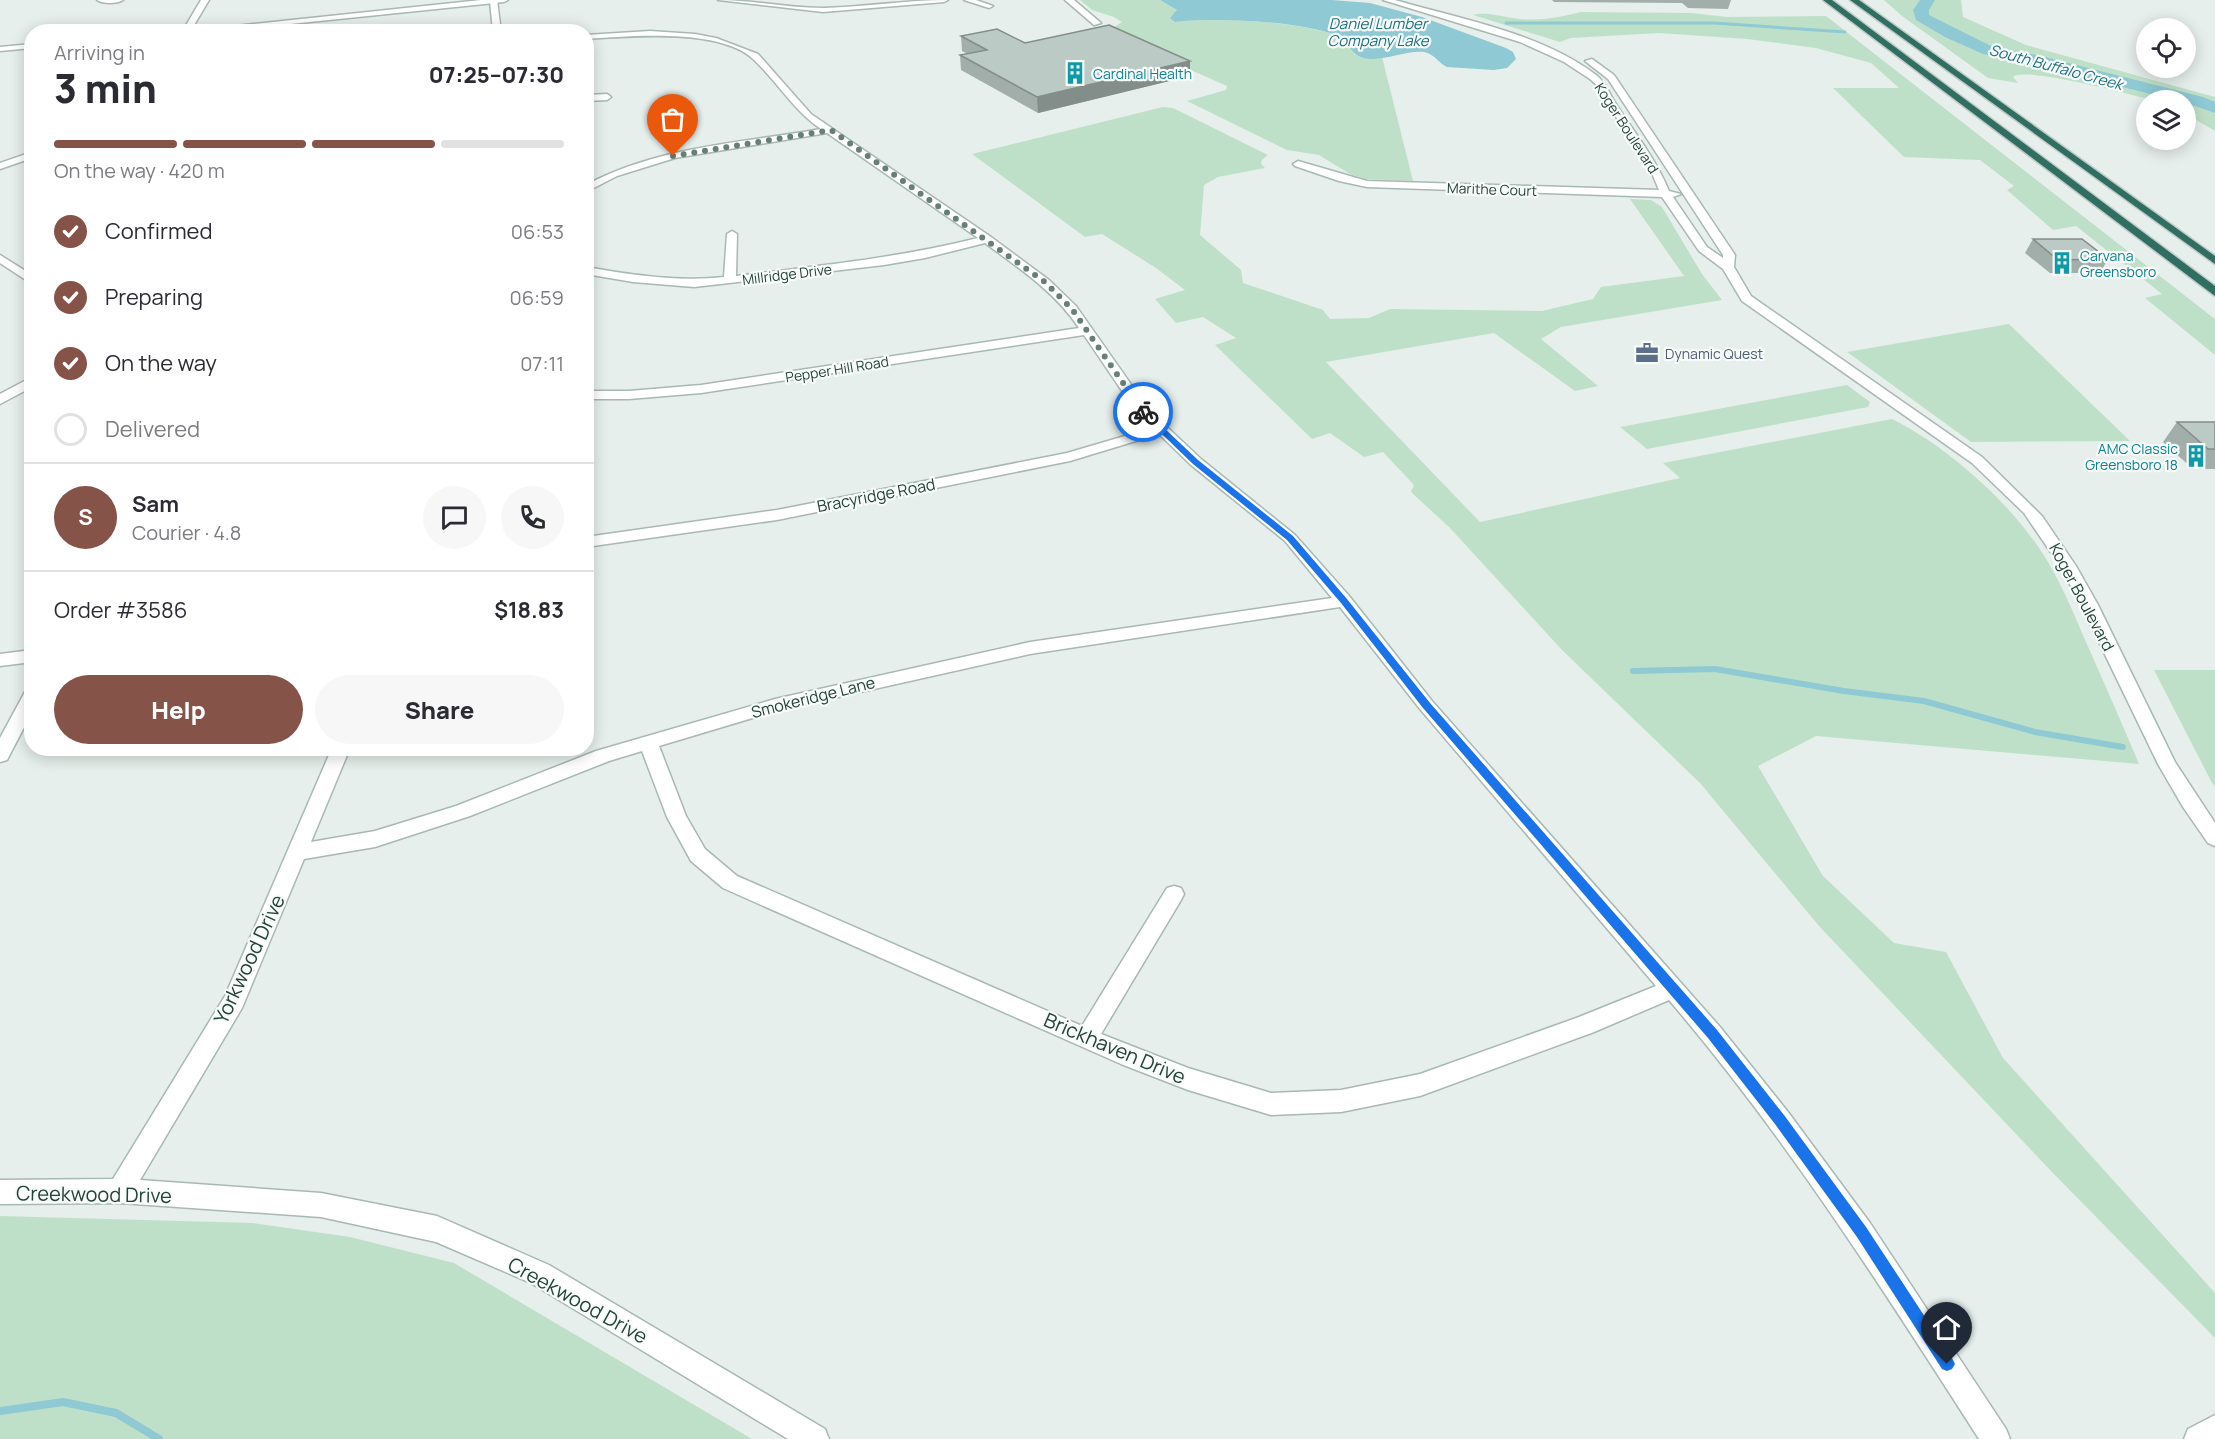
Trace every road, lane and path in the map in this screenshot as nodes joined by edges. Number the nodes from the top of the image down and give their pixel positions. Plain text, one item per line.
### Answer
1 (101, 0) edge
2 (119, 0) edge
3 (205, 0) edge
4 (504, 0) edge
5 (722, 0) edge
6 (789, 0) edge
7 (944, 0) edge
8 (968, 0) edge
9 (1069, 0) edge
10 (1387, 0) edge
11 (1408, 0) edge
12 (1827, 0) edge
13 (1854, 0) edge
14 (494, 1) edge
15 (778, 6) junction
16 (989, 6) dead end
17 (1097, 23) dead end
18 (189, 24) edge
19 (256, 24) edge
20 (496, 24) edge
21 (594, 37) edge
22 (24, 47) edge
23 (0, 49) edge
24 (607, 97) dead end
25 (594, 98) edge
26 (831, 130) junction
27 (24, 158) edge
28 (1298, 164) dead end
29 (0, 166) edge
30 (594, 184) edge
31 (1665, 193) junction
32 (1689, 196) junction
33 (732, 234) dead end
34 (987, 239) junction
35 (0, 258) edge
36 (2215, 261) edge
37 (1728, 267) junction
38 (594, 272) edge
39 (24, 275) edge
40 (730, 280) junction
41 (2215, 292) edge
42 (1086, 331) junction
43 (24, 386) edge
44 (594, 395) edge
45 (0, 400) edge
46 (1162, 429) junction
47 (594, 541) edge
48 (1344, 601) junction
49 (24, 657) edge
50 (0, 660) edge
51 (24, 709) edge
52 (648, 742) junction
53 (0, 755) edge
54 (338, 756) edge
55 (2215, 838) edge
56 (297, 852) junction
57 (1174, 894) dead end
58 (1672, 989) junction
59 (1087, 1038) junction
60 (120, 1191) junction
61 (0, 1192) edge
62 (2215, 1429) edge
63 (815, 1439) edge
64 (1996, 1439) edge
65 (2198, 1439) edge

1 - 2 street
3 - 18 street
4 - 14 street
5 - 15 street
6 - 15 street
7 - 15 street
8 - 16 street
9 - 17 street
10 - 31 street, Koger Boulevard
11 - 32 street, Koger Boulevard
12 - 41 highway
13 - 36 highway
14 - 19 street
14 - 20 street
21 - 26 street
22 - 23 street
24 - 25 street
26 - 30 street
26 - 34 street
27 - 29 street
28 - 31 street, Marithe Court
31 - 32 street, Marithe Court
31 - 37 street, Koger Boulevard
32 - 37 street, Koger Boulevard
33 - 40 street
34 - 40 street, Millridge Drive
34 - 42 street
35 - 39 street
37 - 55 street, Koger Boulevard
38 - 40 street, Millridge Drive
42 - 44 street, Pepper Hill Road
42 - 46 street
43 - 45 street
46 - 47 street, Bracyridge Road
46 - 48 street
48 - 52 street, Smokeridge Lane
48 - 58 street
49 - 50 street
51 - 53 street
52 - 56 street, Smokeridge Lane
52 - 59 street, Brickhaven Drive
54 - 56 street, Yorkwood Drive
56 - 60 street, Yorkwood Drive
57 - 59 street
58 - 59 street, Brickhaven Drive
58 - 64 street
60 - 61 street, Creekwood Drive
60 - 63 street, Creekwood Drive
62 - 65 street

